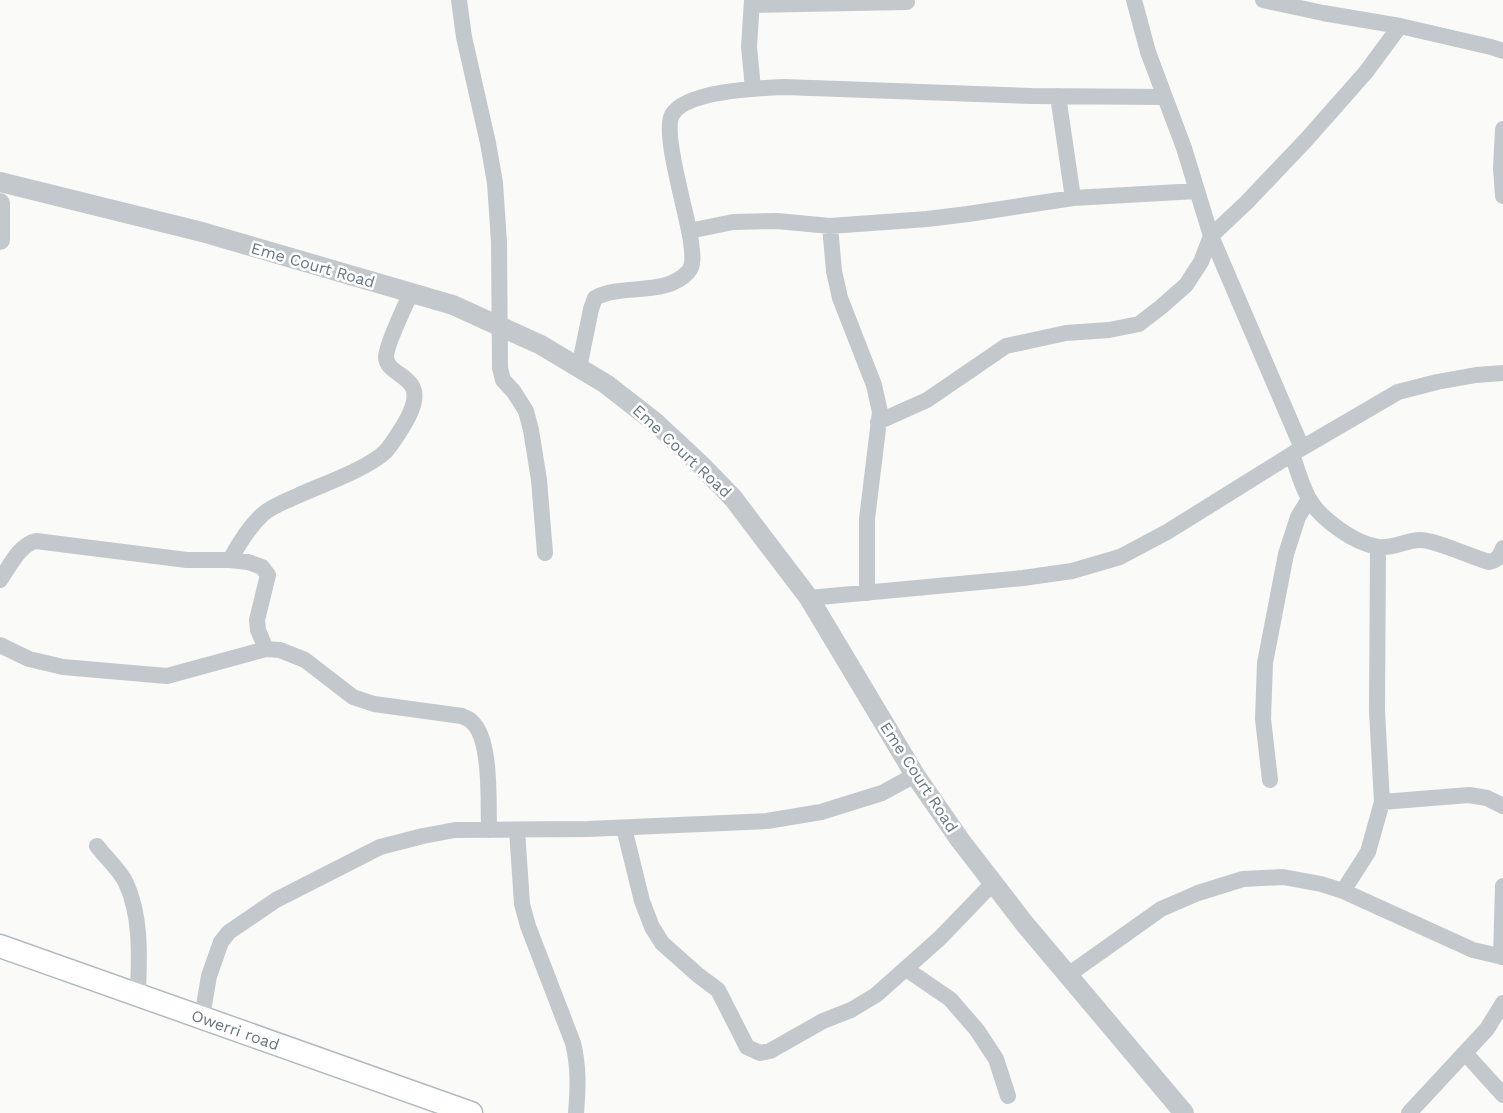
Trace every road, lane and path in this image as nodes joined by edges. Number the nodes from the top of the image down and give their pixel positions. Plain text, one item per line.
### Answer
1 (459, 0) edge
2 (1134, 0) edge
3 (1263, 0) edge
4 (752, 2) edge
5 (907, 2) dead end
6 (1400, 26) junction
7 (1503, 51) edge
8 (753, 88) junction
9 (1058, 96) junction
10 (1164, 97) junction
11 (1503, 129) edge
12 (0, 182) edge
13 (1197, 191) junction
14 (1503, 196) edge
15 (1073, 198) junction
16 (0, 203) edge
17 (830, 226) junction
18 (689, 231) junction
19 (1211, 236) junction
20 (0, 240) edge
21 (410, 293) junction
22 (499, 326) junction
23 (580, 368) junction
24 (1503, 373) edge
25 (878, 422) junction
26 (1297, 451) junction
27 (1309, 499) junction
28 (1378, 547) junction
29 (1503, 548) edge
30 (546, 553) dead end
31 (230, 560) junction
32 (0, 580) edge
33 (867, 593) junction
34 (809, 598) junction
35 (0, 644) edge
36 (266, 649) junction
37 (915, 775) junction
38 (1270, 780) dead end
39 (1382, 802) junction
40 (1503, 806) edge
41 (624, 828) junction
42 (489, 830) junction
43 (517, 830) junction
44 (97, 846) dead end
45 (993, 883) junction
46 (1503, 886) edge
47 (1343, 891) junction
48 (0, 946) edge
49 (1502, 957) edge
50 (906, 969) junction
51 (1068, 975) junction
52 (138, 995) junction
53 (1503, 1003) edge
54 (202, 1017) junction
55 (1466, 1054) junction
56 (1503, 1095) edge
57 (1008, 1096) dead end
58 (471, 1113) edge
59 (576, 1113) edge
60 (1184, 1113) edge
61 (1409, 1113) edge

1 - 22 street
2 - 10 street
3 - 6 street
4 - 5 street
4 - 8 street
6 - 7 street
6 - 19 street
8 - 9 street
8 - 18 street
9 - 10 street
9 - 15 street
10 - 13 street
11 - 14 street
12 - 21 street, Eme Court Road
13 - 15 street
13 - 19 street
15 - 17 street
16 - 20 street
17 - 18 street
17 - 25 street
18 - 23 street
19 - 25 street
19 - 26 street
21 - 22 street, Eme Court Road
21 - 31 street
22 - 23 street, Eme Court Road
22 - 30 street
23 - 34 street, Eme Court Road
24 - 26 street
25 - 33 street
26 - 27 street
26 - 33 street
27 - 28 street
27 - 38 street
28 - 29 street
28 - 39 street
31 - 32 street
31 - 36 street
33 - 34 street
34 - 37 street, Eme Court Road
35 - 36 street
36 - 42 street
37 - 41 street
37 - 45 street, Eme Court Road
39 - 40 street
39 - 47 street
41 - 43 street
41 - 50 street
42 - 43 street
42 - 54 street
43 - 59 street
44 - 52 street
45 - 50 street
45 - 51 street, Eme Court Road
46 - 49 street
47 - 49 street
47 - 51 street
48 - 52 main road, Owerri road
50 - 57 street
51 - 60 street, Eme Court Road
52 - 54 main road, Owerri road
53 - 55 street
54 - 58 main road, Owerri road
55 - 56 street
55 - 61 street

